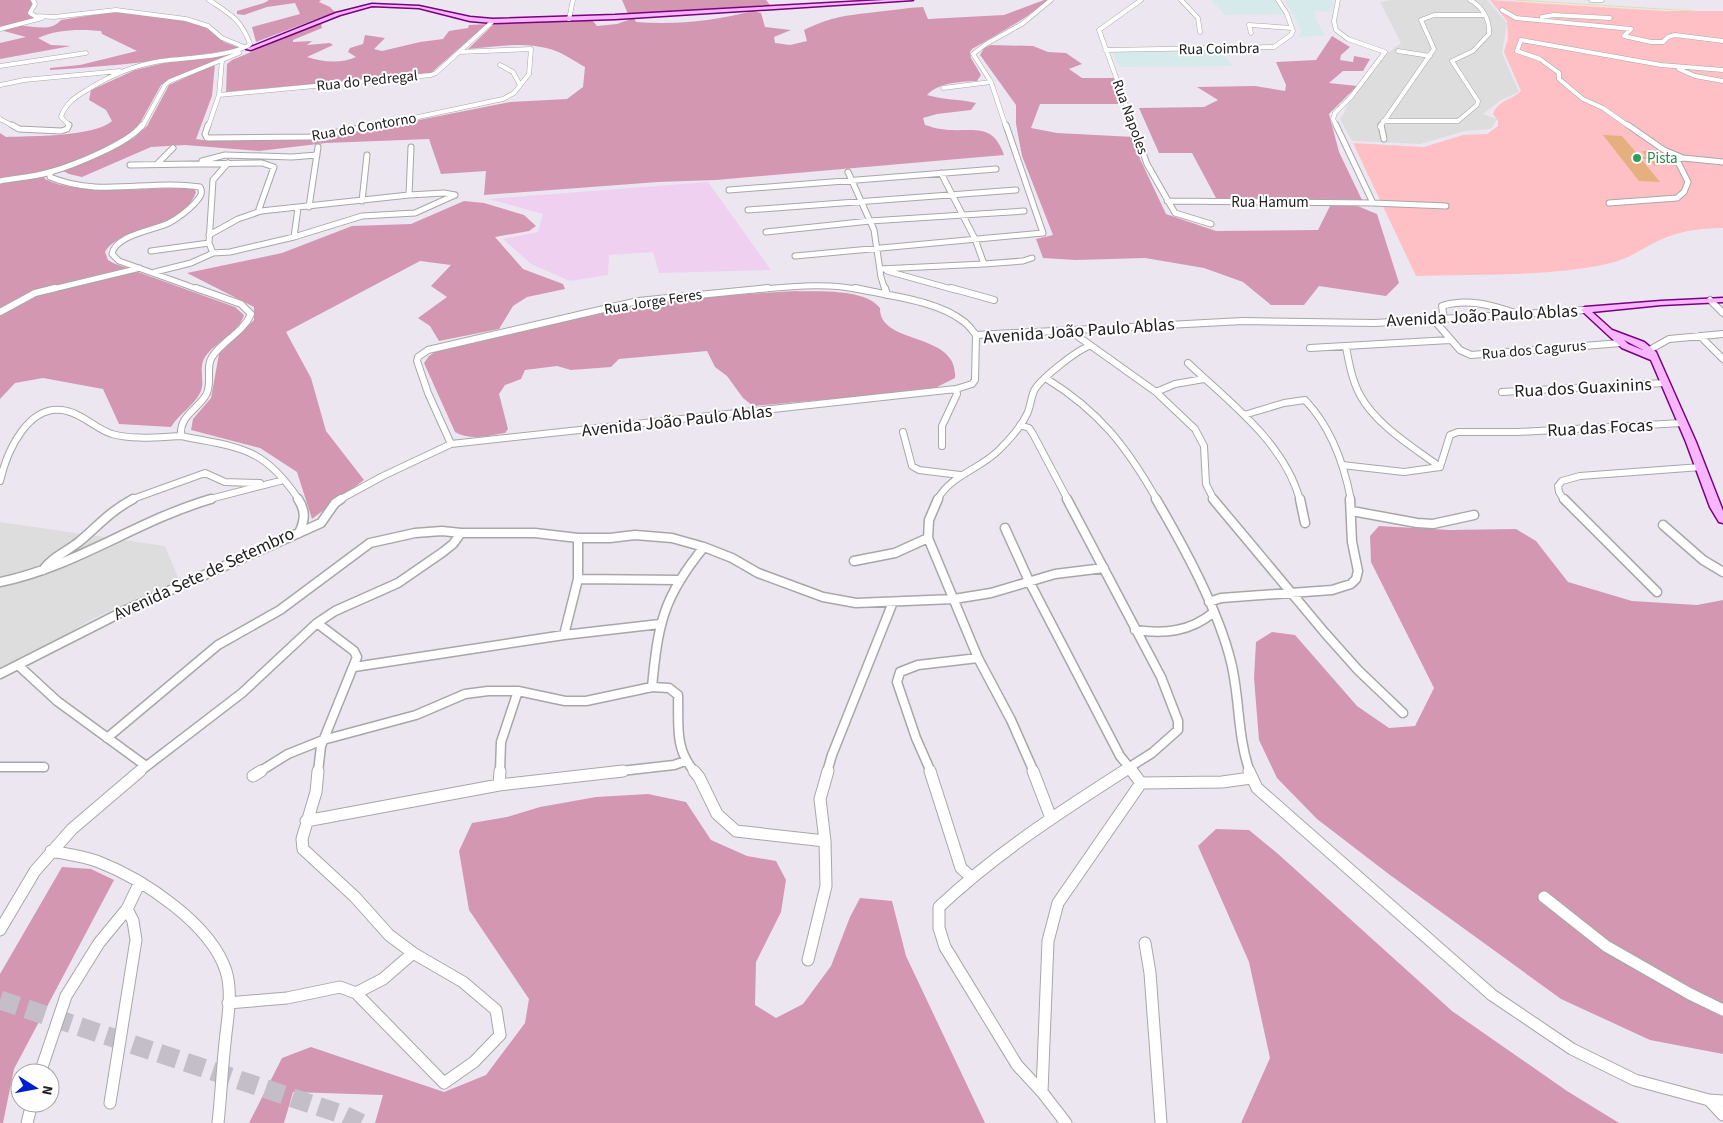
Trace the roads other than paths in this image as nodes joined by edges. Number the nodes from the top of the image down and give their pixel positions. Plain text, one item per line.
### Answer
1 (33, 0) edge
2 (209, 0) edge
3 (573, 0) edge
4 (911, 0) edge
5 (1051, 0) edge
6 (1141, 0) edge
7 (1182, 0) edge
8 (1278, 0) edge
9 (1338, 0) edge
10 (1470, 0) edge
11 (1591, 0) edge
12 (1602, 0) edge
13 (1502, 10) dead end
14 (1483, 15) junction
15 (47, 17) junction
16 (1610, 18) dead end
17 (569, 19) junction
18 (1533, 20) junction
19 (493, 21) junction
20 (1292, 28) junction
21 (0, 29) edge
22 (1200, 32) dead end
23 (1251, 34) dead end
24 (1723, 41) edge
25 (247, 48) junction
26 (1105, 50) junction
27 (1398, 51) dead end
28 (459, 52) junction
29 (86, 53) dead end
30 (1430, 56) junction
31 (222, 60) junction
32 (500, 65) dead end
33 (0, 66) edge
34 (1679, 66) junction
35 (130, 70) junction
36 (1723, 70) edge
37 (515, 74) junction
38 (529, 74) junction
39 (1723, 81) edge
40 (992, 82) junction
41 (0, 84) edge
42 (520, 85) junction
43 (943, 88) dead end
44 (219, 96) junction
45 (0, 119) edge
46 (1383, 121) junction
47 (1384, 138) dead end
48 (318, 147) dead end
49 (173, 148) dead end
50 (411, 148) dead end
51 (317, 155) junction
52 (367, 155) dead end
53 (1683, 158) junction
54 (1723, 162) edge
55 (228, 163) junction
56 (157, 164) junction
57 (188, 164) junction
58 (130, 165) dead end
59 (996, 170) dead end
60 (50, 172) junction
61 (848, 172) dead end
62 (941, 173) junction
63 (851, 179) junction
64 (0, 181) edge
65 (729, 190) dead end
66 (1016, 190) dead end
67 (952, 194) junction
68 (409, 195) junction
69 (861, 200) junction
70 (362, 201) junction
71 (1167, 201) junction
72 (1373, 203) junction
73 (1609, 203) dead end
74 (1446, 206) dead end
75 (309, 207) junction
76 (298, 208) junction
77 (748, 210) dead end
78 (1024, 211) dead end
79 (261, 212) junction
80 (963, 216) junction
81 (870, 221) junction
82 (1210, 224) dead end
83 (766, 232) dead end
84 (209, 235) junction
85 (294, 238) junction
86 (974, 238) junction
87 (208, 243) junction
88 (878, 247) junction
89 (150, 252) dead end
90 (213, 254) junction
91 (795, 256) dead end
92 (1032, 258) dead end
93 (984, 264) junction
94 (140, 268) junction
95 (880, 270) junction
96 (156, 272) junction
97 (887, 295) junction
98 (994, 300) dead end
99 (1710, 300) junction
100 (1723, 300) edge
101 (1585, 310) junction
102 (0, 312) edge
103 (1723, 313) edge
104 (1519, 314) junction
105 (1433, 319) junction
106 (1444, 319) junction
107 (1069, 330) junction
108 (1611, 332) junction
109 (1723, 334) edge
110 (976, 335) junction
111 (1700, 336) junction
112 (1450, 340) junction
113 (1620, 343) junction
114 (1089, 346) junction
115 (1310, 348) dead end
116 (1346, 348) junction
117 (1648, 354) junction
118 (1723, 359) edge
119 (1188, 363) dead end
120 (1204, 378) junction
121 (1047, 380) junction
122 (1665, 384) junction
123 (956, 389) junction
124 (1156, 392) junction
125 (1502, 392) dead end
126 (1244, 415) junction
127 (1682, 423) junction
128 (1020, 425) junction
129 (903, 432) dead end
130 (181, 436) junction
131 (451, 444) junction
132 (942, 446) dead end
133 (1342, 466) junction
134 (1440, 467) junction
135 (1700, 467) junction
136 (960, 475) junction
137 (284, 480) junction
138 (0, 481) edge
139 (270, 483) junction
140 (1352, 511) junction
141 (1474, 515) dead end
142 (1723, 520) edge
143 (1305, 523) dead end
144 (1663, 525) dead end
145 (1005, 528) dead end
146 (298, 533) junction
147 (461, 533) junction
148 (578, 538) junction
149 (928, 538) junction
150 (704, 547) junction
151 (854, 561) dead end
152 (1104, 568) junction
153 (42, 571) junction
154 (1723, 572) edge
155 (578, 579) junction
156 (679, 580) junction
157 (1029, 581) junction
158 (0, 582) edge
159 (1658, 592) dead end
160 (1292, 594) junction
161 (954, 599) junction
162 (893, 602) junction
163 (1209, 602) junction
164 (1214, 612) junction
165 (317, 623) junction
166 (660, 624) junction
167 (1135, 630) junction
168 (564, 635) junction
169 (978, 658) junction
170 (18, 665) junction
171 (354, 667) junction
172 (0, 674) edge
173 (652, 687) junction
174 (518, 692) junction
175 (1403, 713) dead end
176 (107, 738) junction
177 (323, 740) junction
178 (685, 761) junction
179 (146, 766) junction
180 (0, 767) edge
181 (1130, 767) junction
182 (44, 768) dead end
183 (253, 776) dead end
184 (1251, 778) junction
185 (1140, 783) junction
186 (499, 784) junction
187 (1051, 818) junction
188 (306, 821) junction
189 (825, 841) junction
190 (51, 851) junction
191 (971, 877) junction
192 (139, 884) junction
193 (1544, 897) dead end
194 (127, 909) junction
195 (0, 930) edge
196 (1145, 943) dead end
197 (413, 953) junction
198 (808, 960) dead end
199 (356, 993) junction
200 (228, 1003) junction
201 (1723, 1010) edge
202 (43, 1063) edge
203 (1042, 1092) junction
204 (1709, 1100) junction
205 (1723, 1101) edge
206 (110, 1103) dead end
207 (1723, 1115) edge
208 (218, 1123) edge
209 (1066, 1123) edge
210 (1161, 1123) edge

1 - 15 street
2 - 25 street
3 - 17 street
4 - 17 street
5 - 40 street
6 - 26 street, Rua Napoles
7 - 22 street
8 - 20 street
9 - 72 street
10 - 14 street
11 - 12 street
13 - 18 street
14 - 30 street
14 - 46 street
15 - 21 street
15 - 25 street
16 - 18 street
17 - 19 street
18 - 24 street
19 - 25 street
19 - 28 street, Rua do Pedregal
20 - 23 street
20 - 26 street, Rua Coimbra
25 - 31 street
25 - 35 street
26 - 71 street, Rua Napoles
27 - 30 street
28 - 38 street
28 - 44 street, Rua do Pedregal
29 - 33 street
30 - 46 street
31 - 44 street, Rua do Contorno
31 - 60 street
32 - 37 street
34 - 36 street
34 - 39 street
34 - 53 street
35 - 41 street
35 - 45 street
37 - 38 street
37 - 42 street
38 - 42 street, Rua do Contorno
40 - 43 street
40 - 86 street
42 - 44 street, Rua do Contorno
46 - 47 street
48 - 51 street
49 - 56 street
50 - 68 street
51 - 57 street
51 - 75 street
52 - 70 street
53 - 54 street
53 - 73 street
55 - 57 street
55 - 79 street
55 - 84 street
56 - 57 street
56 - 58 street
59 - 62 street
60 - 64 street
60 - 94 street
61 - 63 street
62 - 63 street
62 - 67 street
63 - 65 street
63 - 69 street
66 - 67 street
67 - 69 street
67 - 80 street
68 - 70 street
68 - 85 street
69 - 77 street
69 - 81 street
70 - 75 street
71 - 72 street, Rua Hamum
71 - 82 street, Rua Napoles
72 - 74 street, Rua Hamum
75 - 76 street
76 - 79 street
76 - 85 street
78 - 80 street
79 - 84 street
80 - 81 street
80 - 86 street
81 - 83 street
81 - 88 street
84 - 87 street
85 - 90 street
86 - 88 street
86 - 93 street
87 - 89 street
87 - 90 street
88 - 91 street
88 - 95 street
90 - 96 street
92 - 93 street
93 - 95 street
94 - 96 street
94 - 102 street
95 - 97 street
95 - 98 street
96 - 130 street
97 - 110 street, Rua Jorge Feres
97 - 131 street, Rua Jorge Feres
99 - 100 street, Avenida João Paulo Ablas
99 - 101 street, Avenida João Paulo Ablas
99 - 103 street
101 - 104 street, Avenida João Paulo Ablas
101 - 108 street
104 - 106 street, Avenida João Paulo Ablas
104 - 106 street
105 - 106 street, Avenida João Paulo Ablas
105 - 107 street, Avenida João Paulo Ablas
105 - 112 street, Rua dos Cagurus
107 - 110 street, Avenida João Paulo Ablas
107 - 114 street
108 - 113 street
108 - 117 street
109 - 111 street
110 - 123 street, Avenida João Paulo Ablas
111 - 117 street
111 - 118 street
112 - 113 street, Rua dos Cagurus
112 - 116 street
113 - 117 street
114 - 121 street
114 - 124 street
115 - 116 street
116 - 134 street
117 - 122 street
119 - 120 street
120 - 124 street
120 - 126 street
121 - 128 street
121 - 163 street
122 - 125 street, Rua dos Guaxinins
122 - 127 street
123 - 131 street, Avenida João Paulo Ablas
123 - 132 street
124 - 160 street
126 - 133 street
126 - 143 street
127 - 134 street, Rua das Focas
127 - 135 street
128 - 136 street
128 - 152 street
129 - 136 street
130 - 137 street, Avenida Sete de Setembro
130 - 138 street, Avenida Sete de Setembro
131 - 146 street, Avenida João Paulo Ablas
133 - 134 street
133 - 140 street
135 - 142 street
135 - 159 street
136 - 149 street
137 - 139 street
137 - 146 street, Avenida Sete de Setembro
139 - 153 street
139 - 153 street
140 - 141 street
140 - 160 street
144 - 154 street
145 - 157 street
146 - 170 street, Avenida Sete de Setembro
147 - 148 street
147 - 165 street
147 - 176 street
148 - 150 street
148 - 155 street
149 - 151 street
149 - 161 street
150 - 156 street
150 - 162 street
152 - 157 street
152 - 167 street
153 - 158 street
155 - 156 street
155 - 168 street
156 - 166 street
157 - 161 street
157 - 181 street
160 - 163 street
160 - 175 street
161 - 162 street
161 - 169 street
162 - 189 street
163 - 164 street
164 - 167 street
164 - 184 street
165 - 171 street
165 - 179 street
166 - 168 street
166 - 173 street
167 - 181 street
168 - 171 street
169 - 187 street
169 - 191 street
170 - 172 street, Avenida Sete de Setembro
170 - 176 street
171 - 177 street
173 - 174 street
173 - 178 street
174 - 177 street
174 - 186 street
176 - 179 street
177 - 183 street
177 - 188 street
178 - 186 street
178 - 189 street
179 - 190 street
180 - 182 street
181 - 185 street
181 - 187 street
184 - 185 street
184 - 204 street
185 - 203 street
186 - 188 street
187 - 191 street
188 - 197 street
189 - 198 street
190 - 192 street
190 - 195 street
191 - 203 street
192 - 194 street
192 - 200 street
193 - 201 street
194 - 202 street
194 - 206 street
196 - 210 street
197 - 199 street
197 - 199 street
199 - 200 street
200 - 208 street
203 - 209 street
204 - 205 street
204 - 207 street

